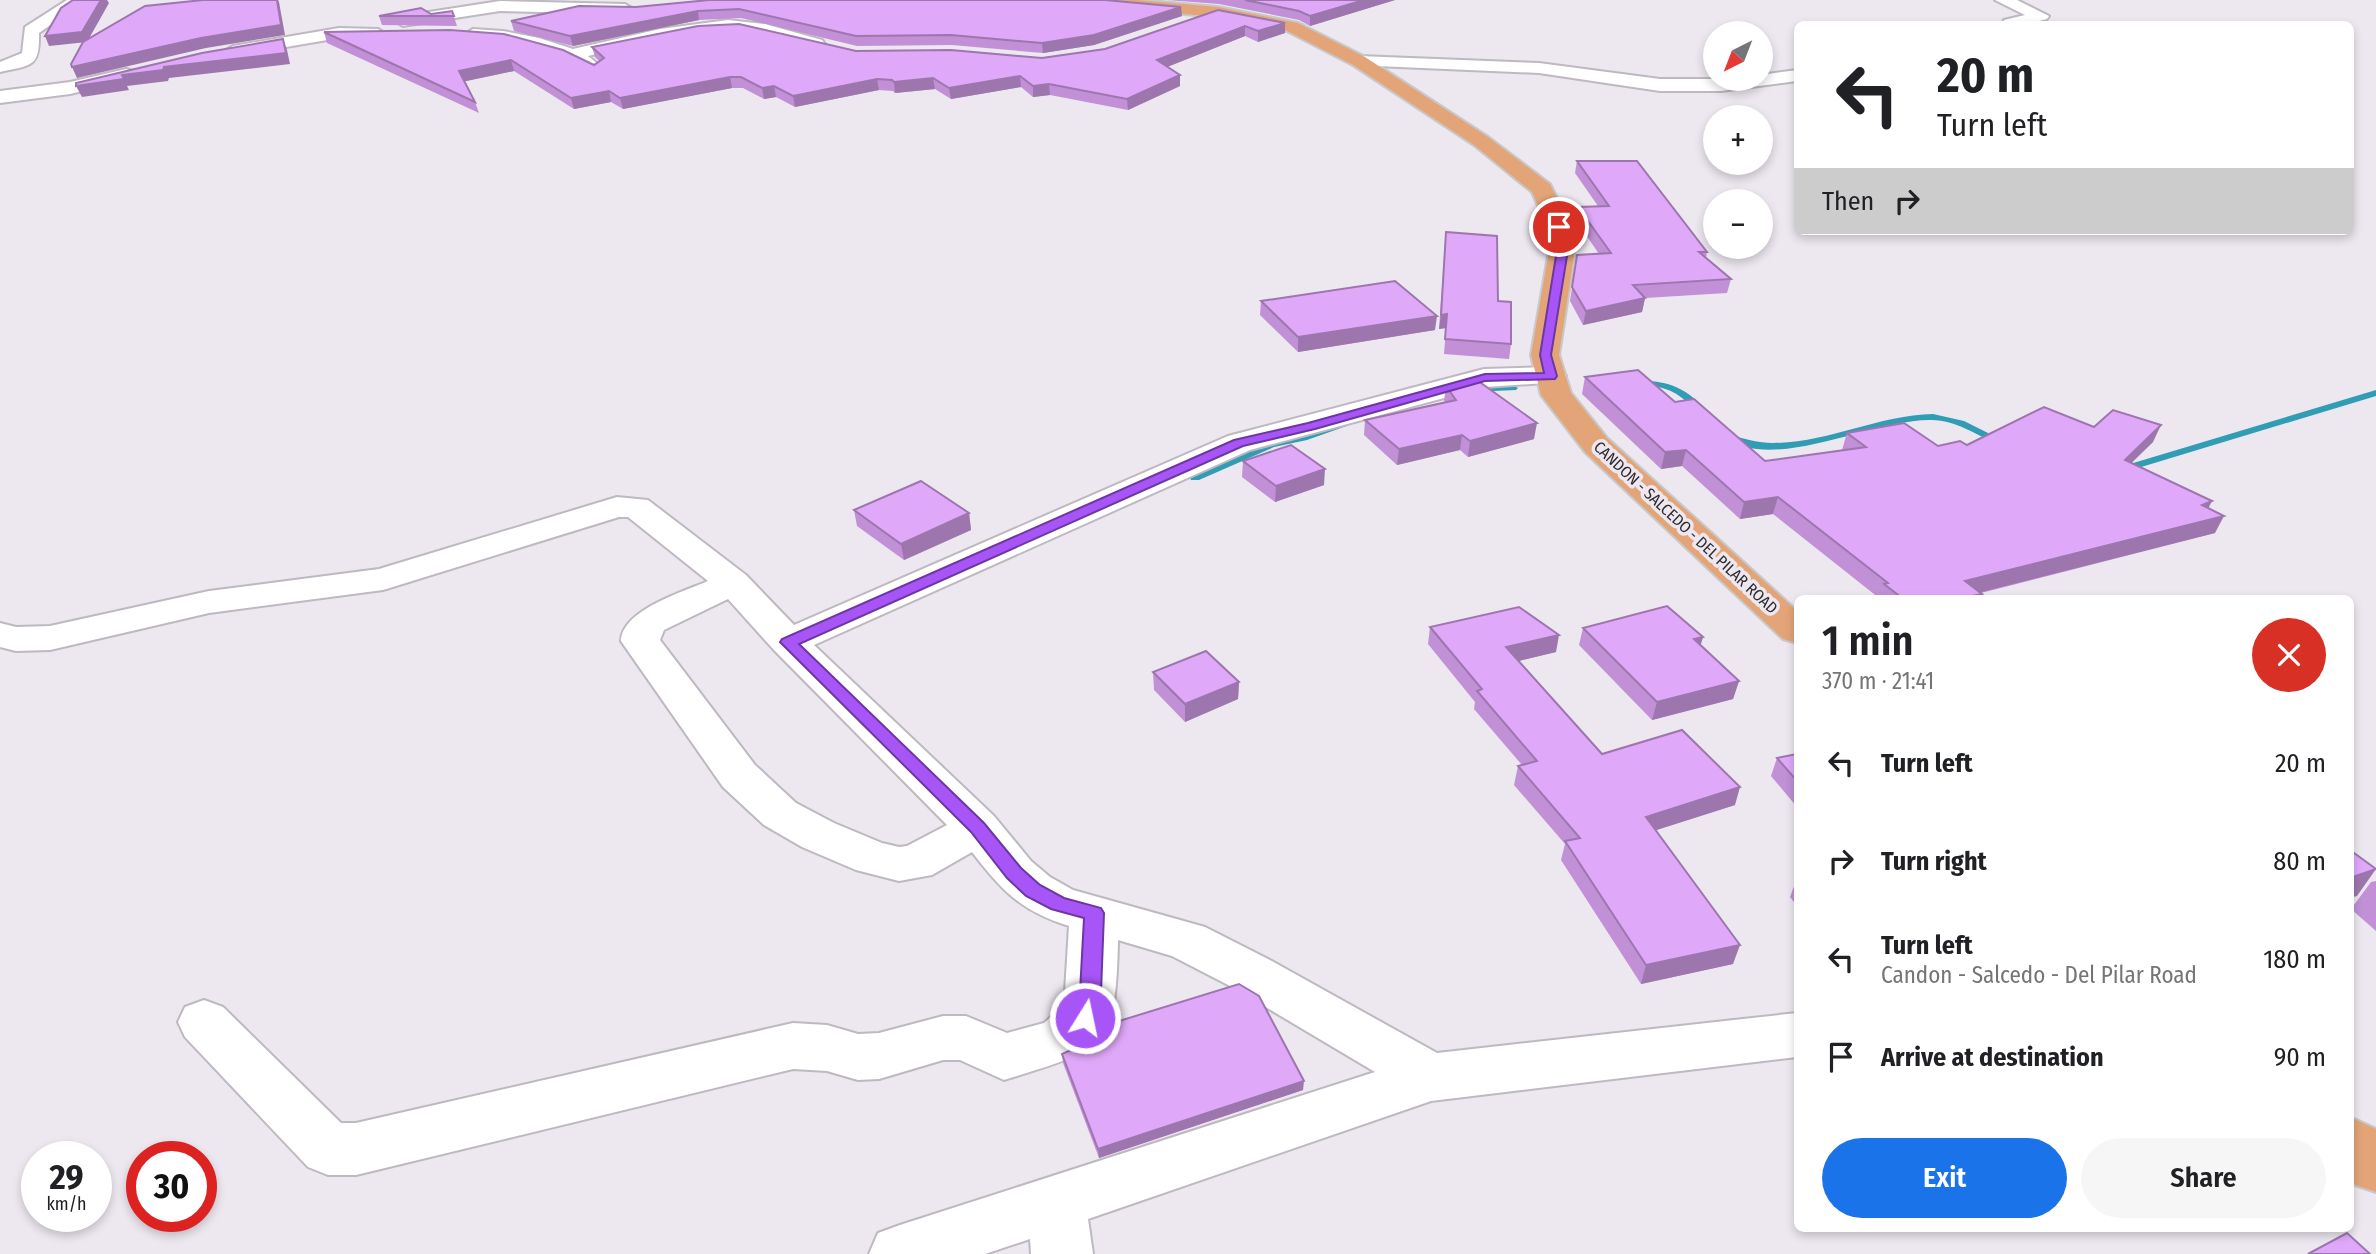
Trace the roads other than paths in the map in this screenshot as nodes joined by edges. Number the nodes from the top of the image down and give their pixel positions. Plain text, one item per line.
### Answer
1 (78, 0) edge
2 (1083, 0) edge
3 (2003, 0) edge
4 (638, 9) edge
5 (1218, 12) junction
6 (2022, 21) edge
7 (1172, 28) edge
8 (339, 33) junction
9 (833, 49) edge
10 (219, 54) edge
11 (573, 54) junction
12 (1359, 61) junction
13 (0, 67) edge
14 (146, 70) edge
15 (606, 74) edge
16 (1794, 76) edge
17 (0, 97) edge
18 (1551, 376) junction
19 (733, 583) junction
20 (1794, 628) edge
21 (0, 635) edge
22 (788, 642) junction
23 (978, 828) junction
24 (1094, 913) junction
25 (204, 1022) dead end
26 (1794, 1035) edge
27 (1431, 1077) junction
28 (2354, 1146) edge
29 (2376, 1166) edge
30 (1059, 1229) edge
31 (900, 1254) edge

1 - 13 street
2 - 5 main road, CANDON - SALCEDO - DEL PILAR ROAD
3 - 6 street
4 - 8 street
5 - 7 street
5 - 12 main road, CANDON - SALCEDO - DEL PILAR ROAD
8 - 10 street
8 - 11 street
9 - 11 street
11 - 15 street
12 - 16 street
12 - 18 main road, CANDON - SALCEDO - DEL PILAR ROAD
14 - 17 street
18 - 20 main road, CANDON - SALCEDO - DEL PILAR ROAD
18 - 22 street
19 - 21 street
19 - 22 street
19 - 23 street
22 - 23 street
23 - 24 street
24 - 25 street
24 - 27 street
26 - 27 street
27 - 30 street
28 - 29 main road
30 - 31 street

